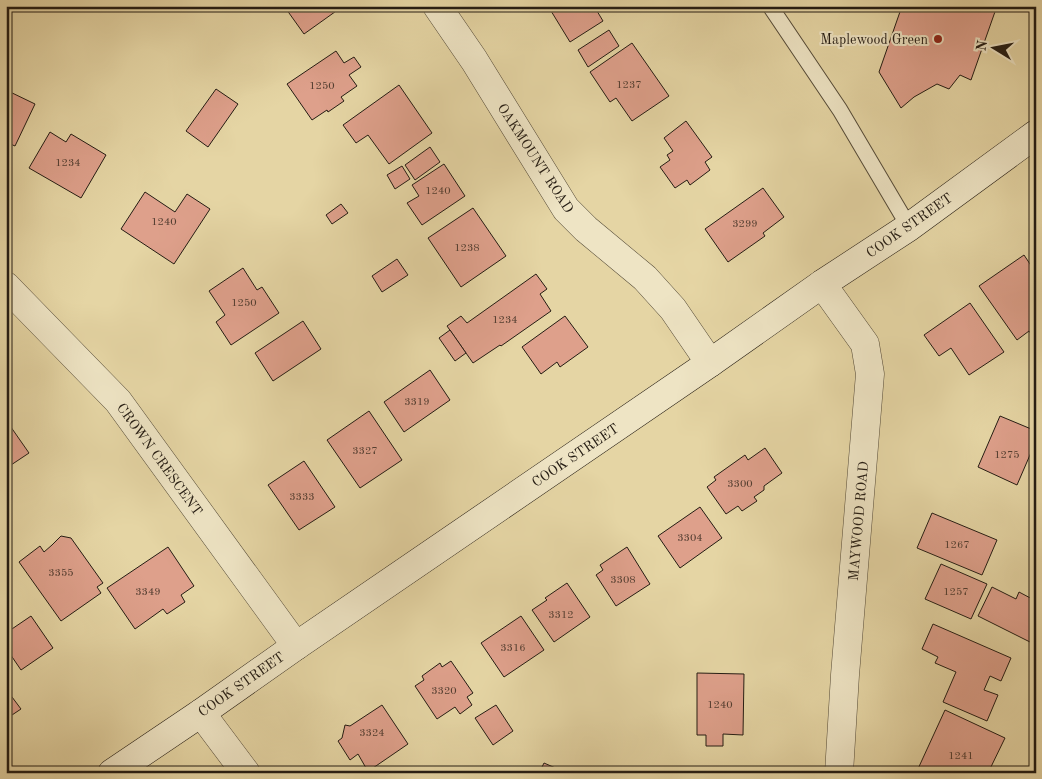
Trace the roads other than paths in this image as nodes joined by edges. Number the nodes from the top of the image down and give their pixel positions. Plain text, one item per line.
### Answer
1 (437, 6) edge
2 (770, 6) edge
3 (1036, 134) edge
4 (909, 227) junction
5 (822, 284) junction
6 (6, 286) edge
7 (710, 363) junction
8 (296, 646) junction
9 (201, 713) junction
10 (112, 773) edge
11 (246, 773) edge
12 (839, 773) edge

1 - 7 street, OAKMOUNT ROAD
2 - 4 lane
3 - 4 street, COOK STREET
4 - 5 street, COOK STREET
5 - 7 street, COOK STREET
5 - 12 street, MAYWOOD ROAD
6 - 8 street, CROWN CRESCENT
7 - 8 street, COOK STREET
8 - 9 street, COOK STREET
9 - 10 street, COOK STREET
9 - 11 street

